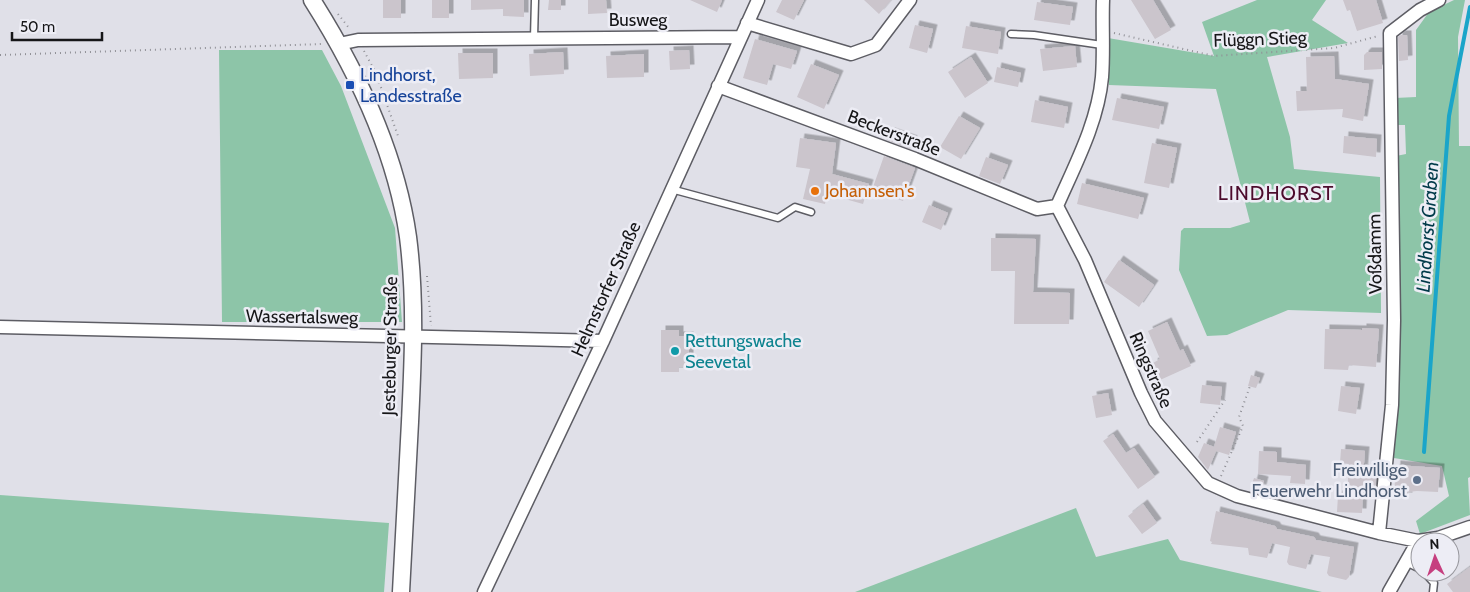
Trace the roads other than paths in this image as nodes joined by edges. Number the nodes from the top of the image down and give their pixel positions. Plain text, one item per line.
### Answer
1 (312, 0) edge
2 (535, 0) edge
3 (758, 0) edge
4 (910, 0) edge
5 (1103, 0) edge
6 (1439, 0) edge
7 (747, 22) junction
8 (1011, 34) dead end
9 (534, 38) junction
10 (741, 38) junction
11 (339, 44) junction
12 (1102, 45) junction
13 (718, 86) junction
14 (671, 189) junction
15 (1057, 206) junction
16 (811, 212) dead end
17 (0, 328) edge
18 (414, 337) junction
19 (603, 341) junction
20 (1470, 527) edge
21 (1455, 532) edge
22 (1379, 533) junction
23 (1410, 539) edge
24 (1410, 555) edge
25 (1406, 562) junction
26 (1410, 564) edge
27 (401, 592) edge
28 (484, 592) edge
29 (1389, 592) edge

1 - 11 main road, Jesteburger Straße
2 - 9 lane
3 - 7 street, Helmstorfer Straße
4 - 7 street
5 - 12 street
6 - 22 street, Voßdamm
7 - 10 street, Helmstorfer Straße
8 - 12 lane
9 - 10 street, Busweg
9 - 11 street, Busweg
10 - 13 street, Helmstorfer Straße
11 - 18 main road, Jesteburger Straße
12 - 15 street
13 - 14 street, Helmstorfer Straße
13 - 15 street, Beckerstraße
14 - 16 lane
14 - 19 street, Helmstorfer Straße
15 - 22 street, Ringstraße
17 - 18 street, Wassertalsweg
18 - 19 street, Wassertalsweg
18 - 27 main road, Jesteburger Straße
19 - 28 street, Helmstorfer Straße
20 - 21 street, Ringstraße
22 - 23 street, Ringstraße
24 - 25 street
25 - 26 lane
25 - 29 street

